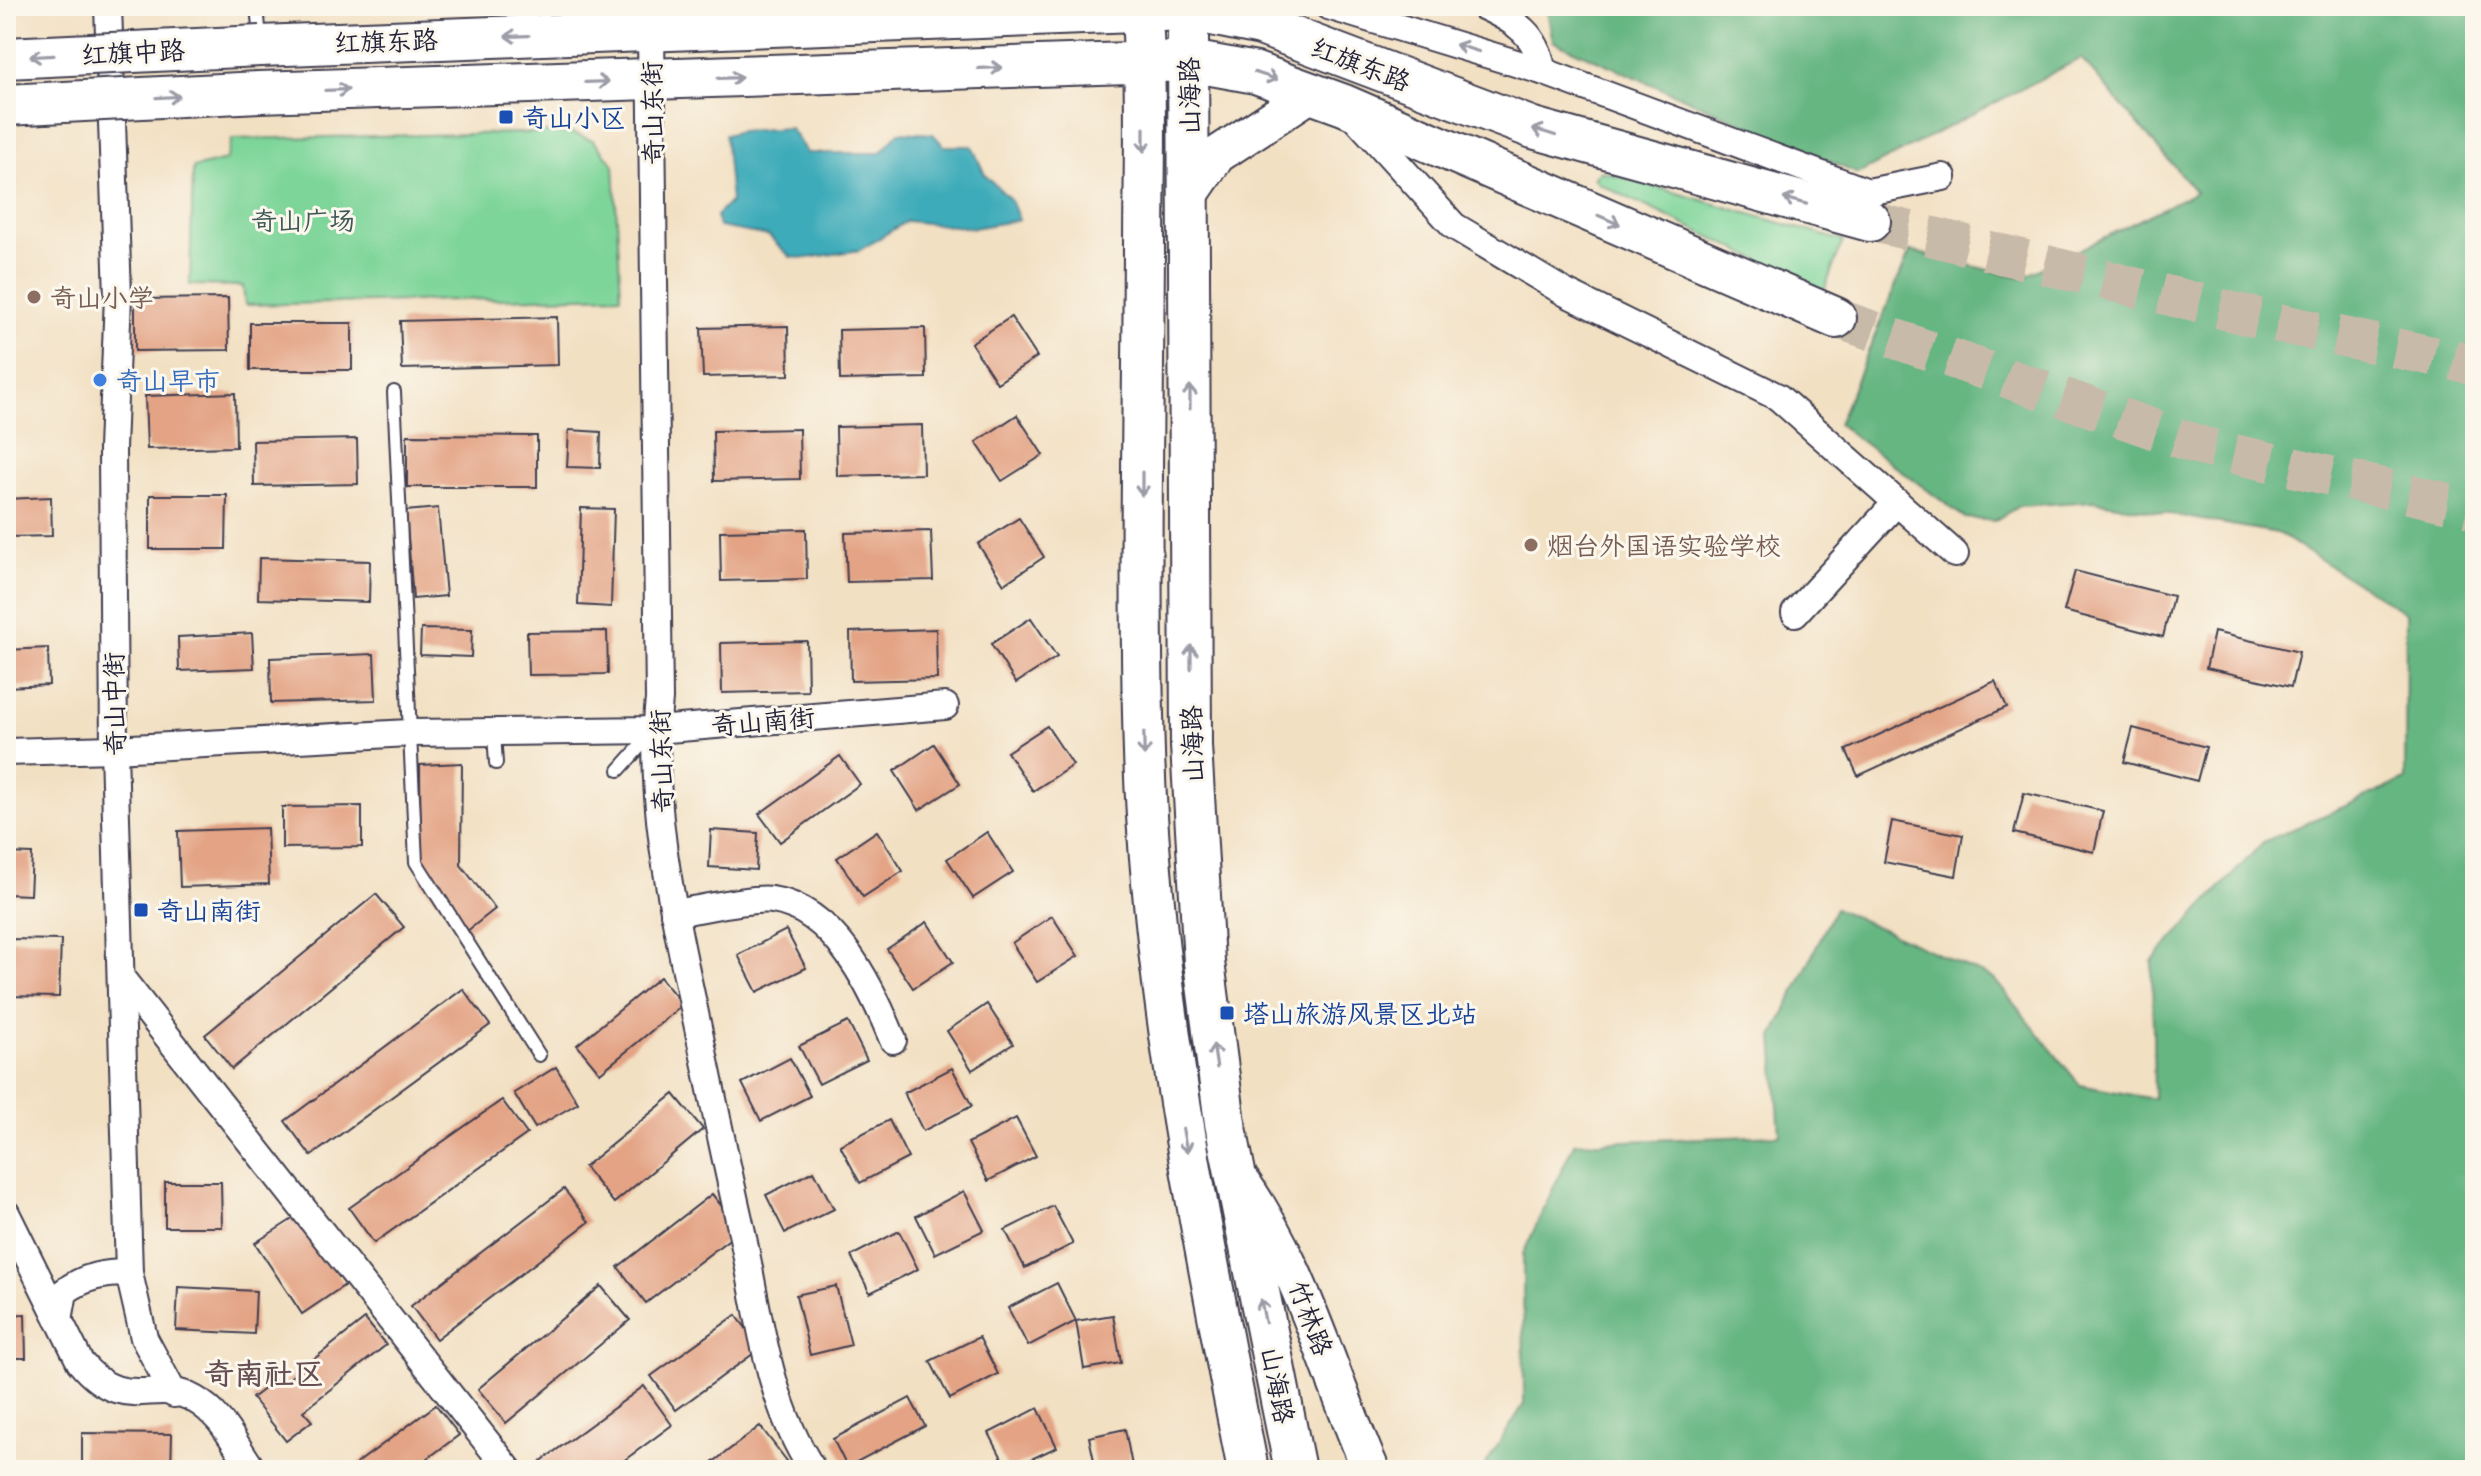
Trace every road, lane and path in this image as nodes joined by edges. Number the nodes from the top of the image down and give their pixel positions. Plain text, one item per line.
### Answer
1 (108, 6) edge
2 (257, 6) edge
3 (1328, 6) edge
4 (1483, 6) edge
5 (1185, 7) edge
6 (1140, 9) edge
7 (651, 31) junction
8 (260, 46) junction
9 (6, 58) edge
10 (1190, 61) junction
11 (1145, 62) junction
12 (1542, 71) junction
13 (652, 80) junction
14 (259, 92) joint
15 (1328, 98) junction
16 (6, 105) edge
17 (1943, 177) dead end
18 (1189, 196) junction
19 (1870, 221) tunnel mouth
20 (1836, 318) tunnel mouth
21 (394, 392) dead end
22 (1897, 502) junction
23 (1955, 554) dead end
24 (1795, 613) dead end
25 (945, 706) dead end
26 (656, 730) junction
27 (409, 733) junction
28 (494, 734) junction
29 (114, 749) junction
30 (6, 752) edge
31 (496, 763) dead end
32 (619, 770) dead end
33 (674, 913) junction
34 (122, 979) junction
35 (893, 1040) dead end
36 (539, 1055) dead end
37 (1236, 1174) junction
38 (6, 1213) edge
39 (129, 1273) junction
40 (59, 1320) junction
41 (174, 1394) junction
42 (253, 1470) edge
43 (509, 1470) edge
44 (813, 1470) edge
45 (1248, 1470) edge
46 (1295, 1470) edge
47 (1371, 1470) edge

1 - 29 street, 奇山中街
2 - 8 lane
12 -> 3 street
4 - 12 street
5 - 6 main road, 红旗东路
5 - 10 main road, 山海路
19 -> 5 main road, 红旗东路
6 - 7 main road, 红旗东路
6 - 11 main road, 山海路
7 -> 8 main road, 红旗东路
7 - 13 street, 奇山东街
8 -> 9 main road, 红旗中路, bridge
10 - 11 main road
10 -> 15 main road, 红旗东路
10 - 18 main road, 山海路
13 -> 11 main road, 红旗东路
11 -> 45 main road, 山海路
12 - 17 street
14 -> 13 main road, 红旗东路
13 - 26 street, 奇山东街
16 -> 14 main road, 红旗中路, bridge
15 - 18 main road
15 -> 20 main road, 红旗东路
15 - 22 street
37 -> 18 main road, 山海路
21 - 27 lane
22 - 23 street
22 - 24 street
25 - 26 street, 奇山南街
26 - 28 street, 奇山南街
26 - 32 lane
26 - 33 street, 奇山东街
27 - 28 street, 奇山南街
27 - 29 street, 奇山南街
27 - 36 lane
28 - 31 lane
29 - 30 street, 奇山南街
29 - 34 street, 奇山中街
33 - 35 street
33 - 44 street, 奇山东街
34 - 39 street, 奇山中街
34 - 43 street
46 -> 37 main road, 山海路
37 - 47 main road, 竹林路
38 - 40 street
39 - 40 street
39 - 41 street, 奇山中街
40 - 41 street
41 - 42 street

